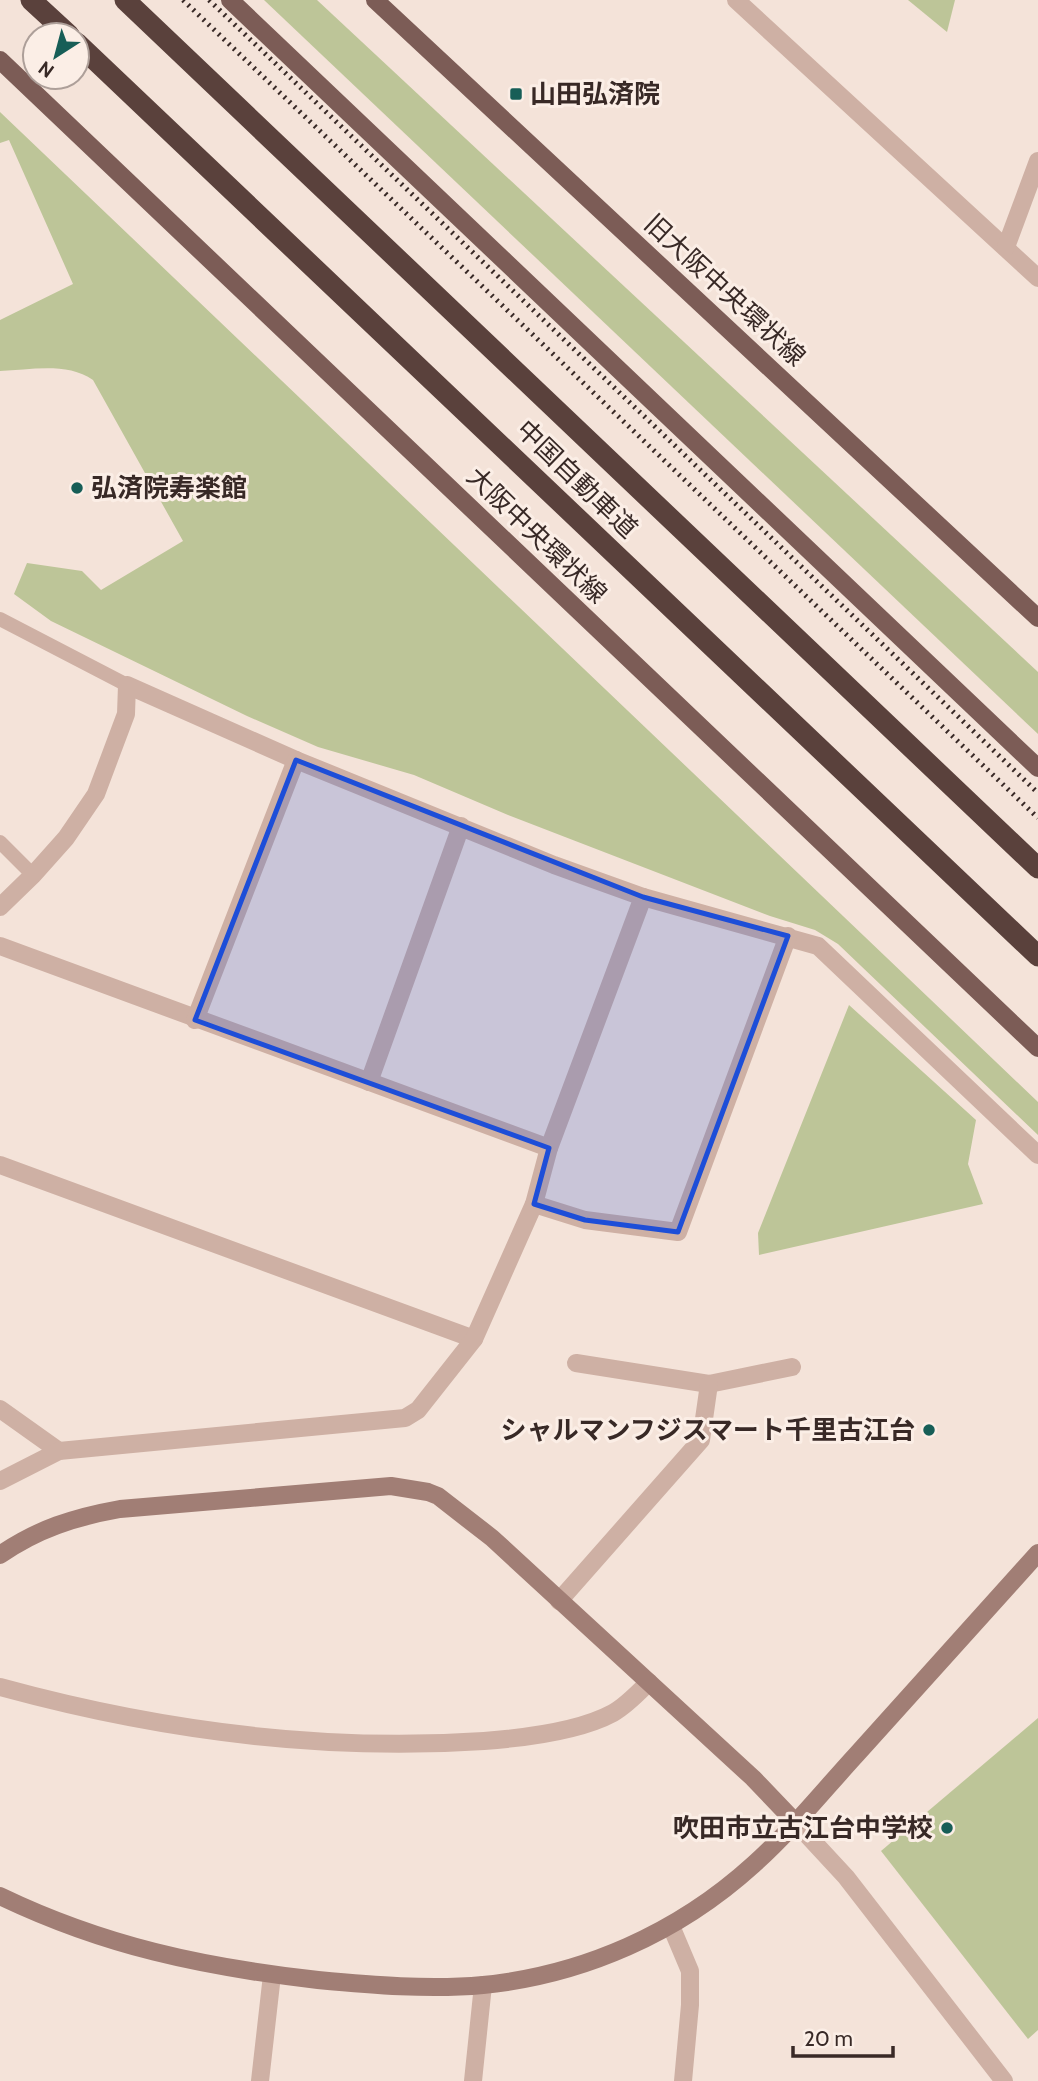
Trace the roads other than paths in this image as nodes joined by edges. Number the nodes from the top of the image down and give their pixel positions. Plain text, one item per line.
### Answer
1 (32, 0) edge
2 (125, 0) edge
3 (230, 0) edge
4 (375, 0) edge
5 (736, 0) edge
6 (54, 21) edge
7 (91, 56) edge
8 (0, 60) edge
9 (1038, 160) edge
10 (1006, 247) junction
11 (1038, 278) edge
12 (1038, 618) edge
13 (0, 619) edge
14 (127, 685) junction
15 (296, 760) junction
16 (1038, 768) edge
17 (461, 826) junction
18 (0, 842) edge
19 (1038, 868) edge
20 (33, 875) junction
21 (643, 897) junction
22 (0, 907) edge
23 (788, 936) junction
24 (0, 946) edge
25 (1038, 956) edge
26 (195, 1020) junction
27 (1038, 1048) edge
28 (369, 1082) junction
29 (549, 1149) junction
30 (1038, 1155) edge
31 (0, 1165) edge
32 (534, 1204) junction
33 (474, 1339) junction
34 (576, 1363) dead end
35 (792, 1367) dead end
36 (709, 1384) junction
37 (0, 1409) edge
38 (59, 1451) junction
39 (0, 1481) edge
40 (1038, 1553) edge
41 (0, 1555) edge
42 (559, 1601) junction
43 (649, 1682) junction
44 (0, 1687) edge
45 (796, 1823) junction
46 (0, 1896) edge
47 (671, 1926) junction
48 (272, 1975) junction
49 (483, 1985) junction
50 (260, 2081) edge
51 (473, 2081) edge
52 (683, 2081) edge
53 (1004, 2081) edge

1 - 6 highway
2 - 19 highway, 中国自動車道
3 - 16 main road
4 - 12 main road, 旧大阪中央環状線
5 - 10 street
7 - 25 highway, 中国自動車道
8 - 27 main road, 大阪中央環状線
9 - 10 street
10 - 11 street
13 - 14 lane
14 - 15 street
14 - 20 street
15 - 17 street
15 - 26 street
17 - 21 street
17 - 28 street
18 - 20 lane
20 - 22 street
21 - 23 street
21 - 29 street
23 - 30 street
23 - 32 street
24 - 26 street
26 - 28 street
28 - 29 street
29 - 32 street
31 - 33 street
32 - 33 street
33 - 38 street
34 - 36 street
35 - 36 street
36 - 42 street
37 - 38 street
38 - 39 street
40 - 45 street
41 - 42 street
42 - 43 street
43 - 44 street
43 - 45 street
45 - 47 street
45 - 53 street
46 - 48 street
47 - 49 street
47 - 52 street
48 - 49 street
48 - 50 street
49 - 51 street

